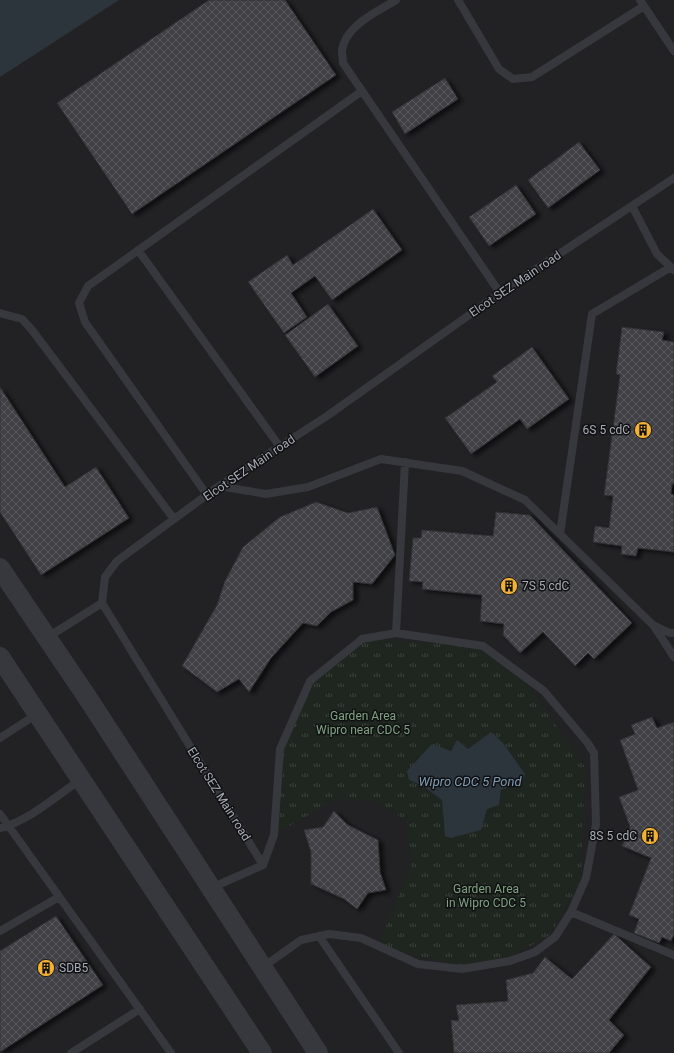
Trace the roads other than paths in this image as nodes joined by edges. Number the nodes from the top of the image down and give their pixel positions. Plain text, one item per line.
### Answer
1 (396, 0) edge
2 (458, 0) edge
3 (642, 3) edge
4 (674, 51) edge
5 (362, 91) junction
6 (674, 178) edge
7 (632, 206) junction
8 (138, 250) junction
9 (672, 268) edge
10 (500, 293) junction
11 (0, 313) edge
12 (280, 447) junction
13 (405, 462) junction
14 (219, 486) junction
15 (207, 495) junction
16 (174, 519) junction
17 (560, 534) junction
18 (0, 568) edge
19 (102, 603) junction
20 (653, 625) junction
21 (396, 633) junction
22 (674, 633) edge
23 (47, 638) junction
24 (0, 657) edge
25 (674, 657) edge
26 (37, 714) junction
27 (0, 738) edge
28 (80, 780) junction
29 (0, 814) edge
30 (4, 827) edge
31 (263, 865) junction
32 (211, 888) junction
33 (59, 897) junction
34 (571, 912) junction
35 (0, 931) edge
36 (319, 936) junction
37 (674, 955) edge
38 (262, 967) junction
39 (140, 1009) junction
40 (71, 1053) edge
41 (171, 1053) edge
42 (262, 1053) edge
43 (318, 1053) edge
44 (399, 1053) edge

1 - 5 lane
2 - 3 lane
3 - 4 lane
5 - 8 lane
5 - 10 lane
6 - 7 lane, Elcot SEZ Main road
7 - 9 lane
7 - 10 lane, Elcot SEZ Main road
8 - 12 lane
8 - 15 lane
9 - 17 lane
10 - 12 lane, Elcot SEZ Main road
11 - 16 lane
12 - 14 lane, Elcot SEZ Main road
13 - 14 lane
13 - 17 lane
13 - 21 lane
14 - 15 lane, Elcot SEZ Main road
15 - 16 lane, Elcot SEZ Main road
16 - 19 lane, Elcot SEZ Main road
17 - 20 lane
18 - 23 street
19 - 23 lane
19 - 31 lane, Elcot SEZ Main road
20 - 22 lane
20 - 25 lane
21 - 31 lane
21 - 34 lane
23 - 32 street
24 - 26 street
26 - 27 lane
26 - 28 street
28 - 30 lane
28 - 42 street
29 - 30 lane
30 - 33 lane
31 - 32 lane
32 - 38 street
33 - 35 lane
33 - 39 lane
34 - 36 lane
34 - 37 lane
36 - 38 lane
36 - 44 lane
38 - 43 street
39 - 40 lane
39 - 41 lane

